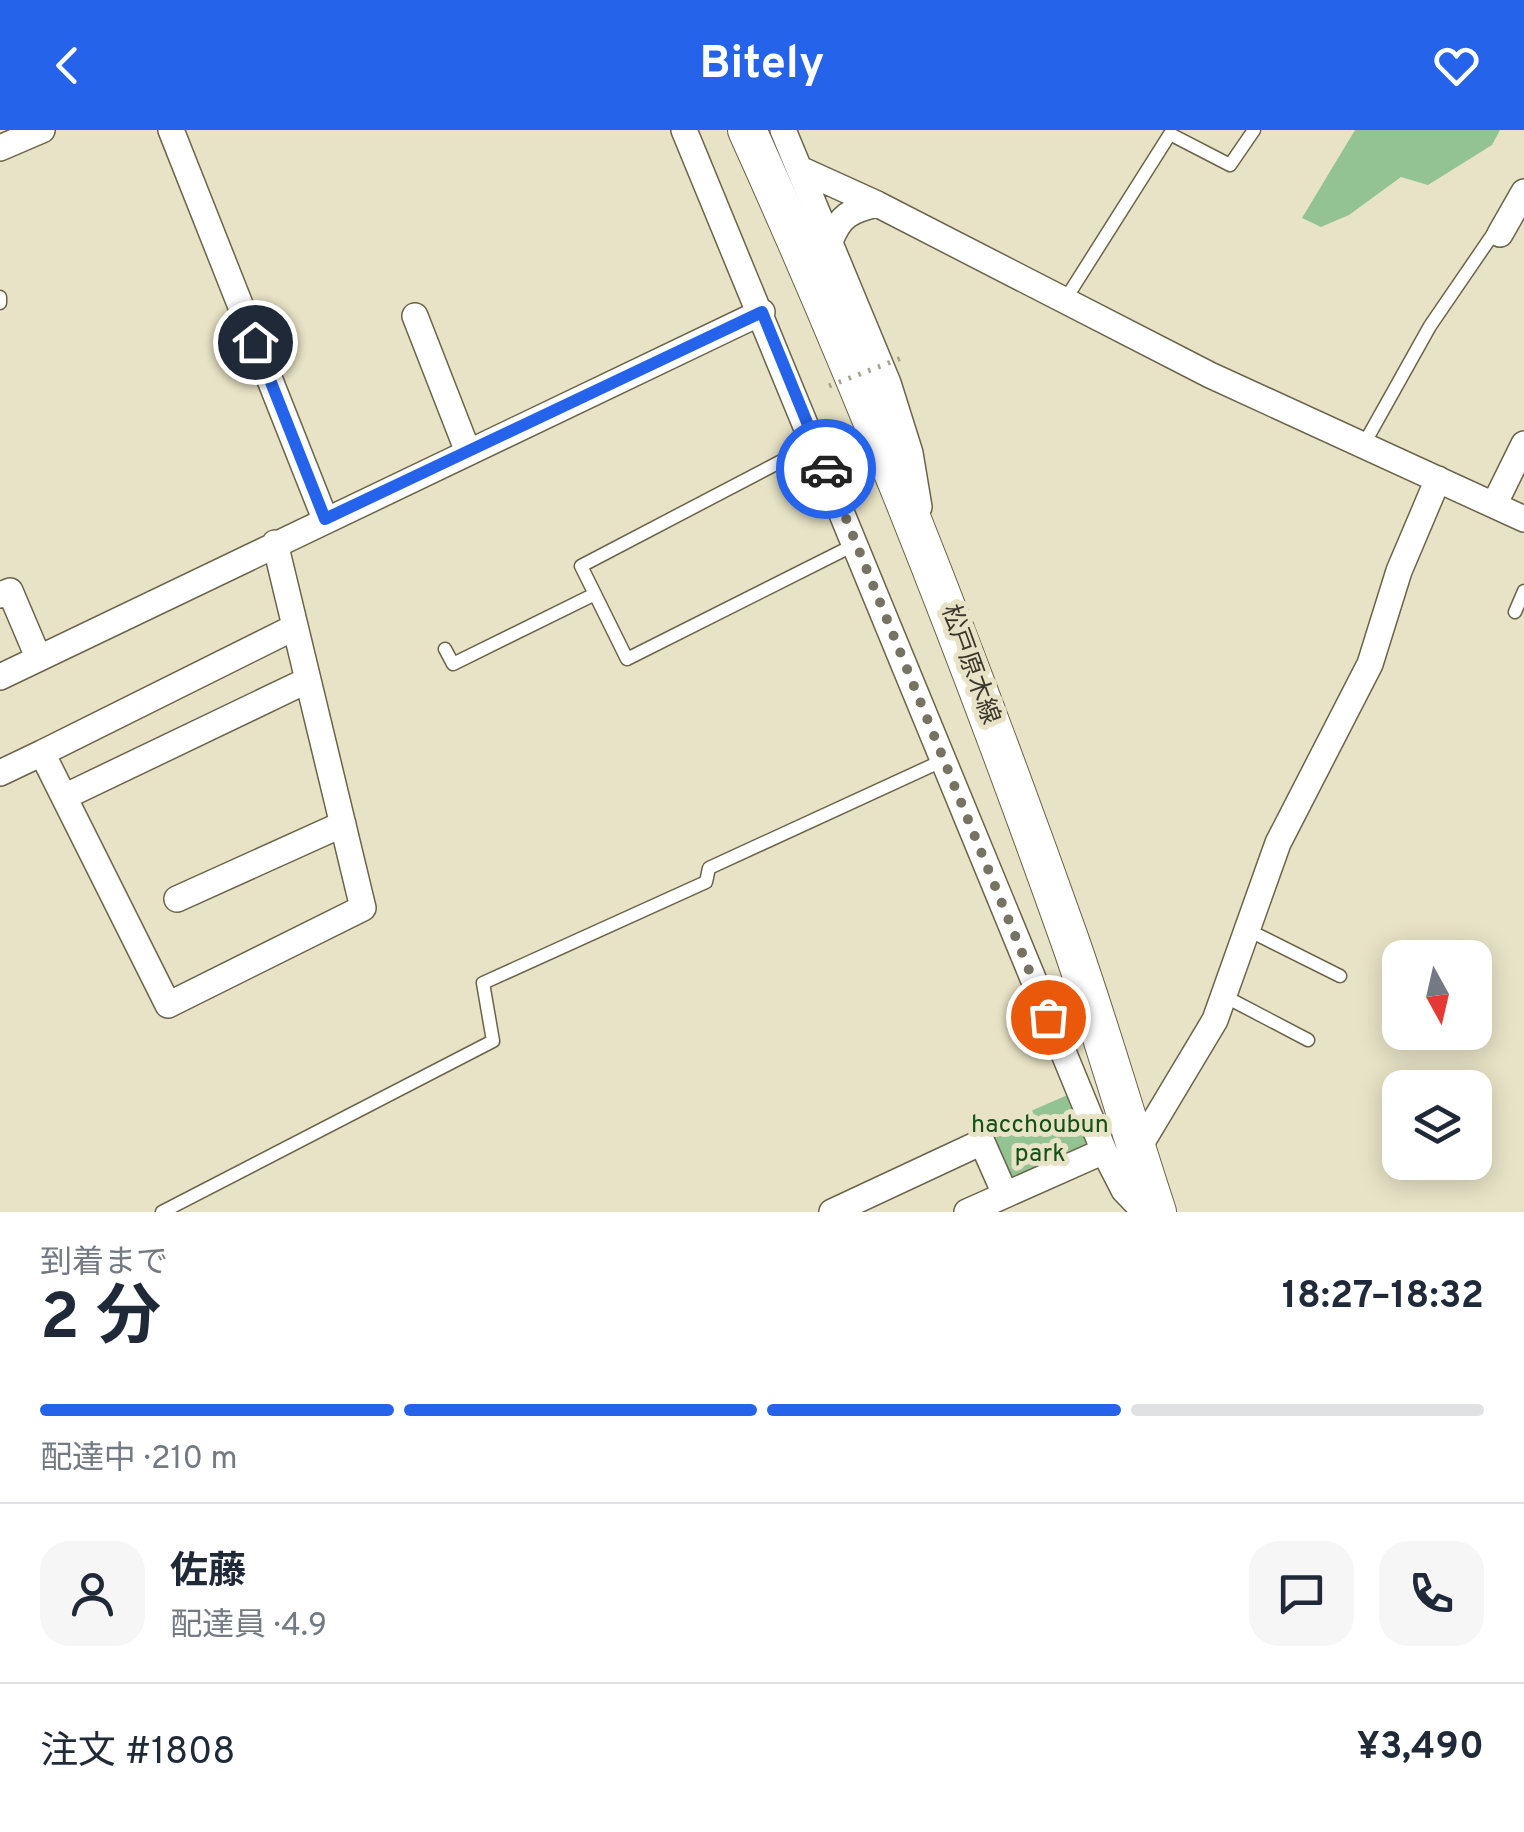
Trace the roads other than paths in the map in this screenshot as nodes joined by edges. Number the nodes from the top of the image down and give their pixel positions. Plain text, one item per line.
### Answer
1 (42, 130) edge
2 (172, 130) edge
3 (684, 130) edge
4 (747, 130) edge
5 (783, 130) edge
6 (1254, 130) edge
7 (0, 148) edge
8 (802, 170) junction
9 (1524, 192) edge
10 (877, 204) junction
11 (1500, 234) joint
12 (830, 242) junction
13 (1065, 300) junction
14 (762, 312) junction
15 (415, 316) dead end
16 (816, 444) junction
17 (1364, 444) junction
18 (1524, 444) edge
19 (468, 452) junction
20 (1438, 479) junction
21 (1494, 506) junction
22 (325, 519) junction
23 (1524, 519) edge
24 (275, 542) junction
25 (856, 544) junction
26 (928, 556) junction
27 (1524, 591) edge
28 (595, 594) junction
29 (0, 595) edge
30 (1515, 612) dead end
31 (295, 627) junction
32 (445, 649) dead end
33 (38, 657) junction
34 (0, 677) edge
35 (308, 680) junction
36 (42, 753) junction
37 (944, 760) junction
38 (0, 773) edge
39 (64, 797) junction
40 (343, 824) junction
41 (177, 898) dead end
42 (1248, 930) junction
43 (1340, 976) dead end
44 (1224, 996) junction
45 (1308, 1040) dead end
46 (1122, 1149) junction
47 (1005, 1194) junction
48 (162, 1212) edge
49 (832, 1212) edge
50 (967, 1212) edge
51 (1145, 1212) edge
52 (1158, 1212) edge

1 - 7 street
2 - 22 street
3 - 14 street
4 - 26 main road, 松戸原木線
5 - 8 street
6 - 13 lane
8 - 10 street
8 - 12 street
9 - 11 street
10 - 12 street
10 - 13 street
11 - 17 lane
12 - 26 street
13 - 17 street
14 - 16 street
14 - 19 street
15 - 19 street
16 - 25 street
16 - 28 lane
17 - 20 street
18 - 21 street
19 - 22 street
20 - 21 street
20 - 42 street
21 - 23 street
22 - 24 street
24 - 31 street
24 - 33 street
25 - 28 lane
25 - 37 street
26 - 46 main road, 松戸原木線
27 - 30 lane
28 - 32 lane
29 - 33 street
31 - 35 street
31 - 36 street
33 - 34 street
35 - 39 street
35 - 40 street
36 - 38 street
36 - 39 street
37 - 46 street
37 - 48 lane
39 - 40 street
40 - 41 street
42 - 43 lane
42 - 44 street
44 - 45 lane
44 - 46 street
46 - 47 street
46 - 51 street
46 - 52 main road, 松戸原木線
47 - 49 street
47 - 50 street

